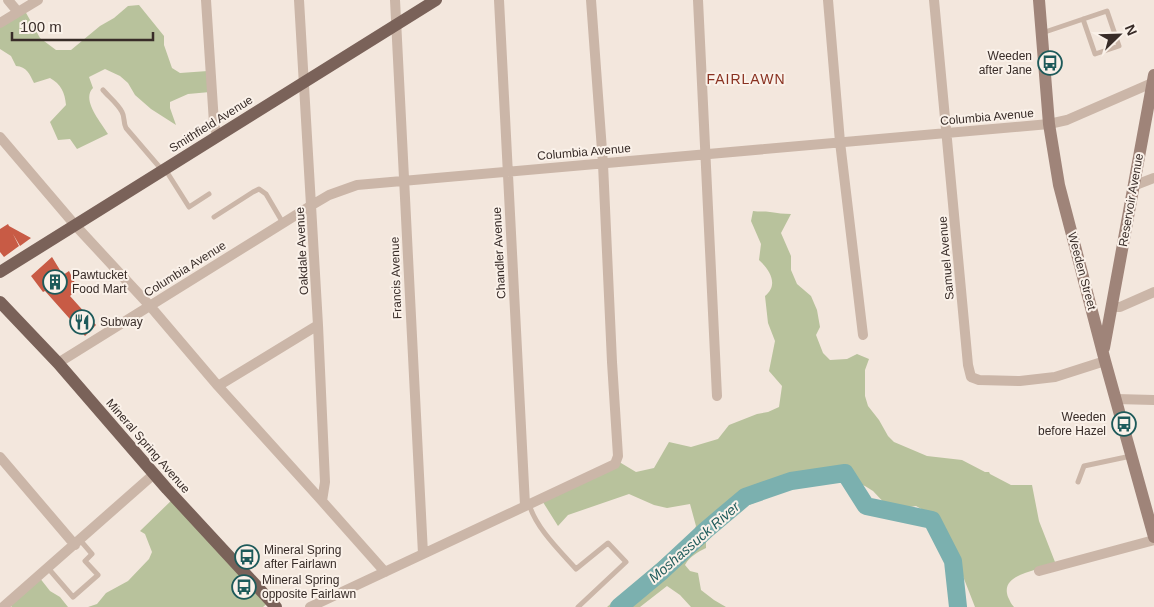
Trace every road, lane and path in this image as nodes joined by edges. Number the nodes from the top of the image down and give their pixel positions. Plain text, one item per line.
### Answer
1 (8, 0) edge
2 (38, 0) edge
3 (206, 0) edge
4 (299, 0) edge
5 (395, 0) edge
6 (436, 0) edge
7 (498, 0) edge
8 (591, 0) edge
9 (698, 0) edge
10 (828, 0) edge
11 (934, 0) edge
12 (1039, 0) edge
13 (18, 12) junction
14 (1083, 19) junction
15 (0, 23) edge
16 (396, 25) junction
17 (1042, 33) junction
18 (1153, 79) edge
19 (304, 84) junction
20 (103, 90) dead end
21 (1049, 124) junction
22 (947, 132) junction
23 (217, 136) junction
24 (0, 137) edge
25 (840, 142) junction
26 (705, 154) junction
27 (603, 164) junction
28 (163, 170) junction
29 (508, 171) junction
30 (1154, 178) edge
31 (405, 179) junction
32 (1134, 186) junction
33 (209, 194) dead end
34 (312, 205) junction
35 (214, 217) dead end
36 (283, 223) junction
37 (75, 225) junction
38 (0, 272) edge
39 (1154, 292) edge
40 (0, 302) edge
41 (1112, 302) junction
42 (1090, 304) junction
43 (150, 306) junction
44 (318, 325) junction
45 (863, 335) dead end
46 (1104, 357) junction
47 (58, 363) junction
48 (218, 386) junction
49 (718, 396) dead end
50 (1116, 399) junction
51 (1154, 400) edge
52 (1132, 456) junction
53 (0, 457) edge
54 (154, 474) junction
55 (1078, 482) dead end
56 (322, 501) junction
57 (527, 504) junction
58 (1153, 532) edge
59 (78, 542) junction
60 (423, 554) junction
61 (48, 568) junction
62 (1039, 571) dead end
63 (385, 572) junction
64 (3, 607) edge
65 (276, 607) edge
66 (310, 607) edge
67 (578, 607) edge

1 - 13 street
2 - 13 street
3 - 23 street
4 - 19 street, Oakdale Avenue
5 - 16 street, Francis Avenue
6 - 16 main road, Smithfield Avenue
7 - 29 street, Chandler Avenue
8 - 27 street
9 - 26 street
10 - 25 street
11 - 22 street, Samuel Avenue
12 - 17 main road, Weeden Street
13 - 15 street
14 - 14 lane
14 - 17 lane
16 - 19 main road, Smithfield Avenue
16 - 31 street, Francis Avenue
17 - 21 main road, Weeden Street
18 - 21 street, Columbia Avenue
18 - 32 main road, Reservoir Avenue
19 - 23 main road, Smithfield Avenue
19 - 34 street, Oakdale Avenue
20 - 28 lane
21 - 22 street, Columbia Avenue
21 - 42 main road, Weeden Street
22 - 25 street, Columbia Avenue
22 - 46 street, Samuel Avenue
23 - 28 main road, Smithfield Avenue
24 - 37 street
25 - 26 street, Columbia Avenue
25 - 45 street
26 - 27 street, Columbia Avenue
26 - 49 street
27 - 29 street, Columbia Avenue
27 - 57 street
28 - 33 lane
28 - 37 main road, Smithfield Avenue
29 - 31 street, Columbia Avenue
29 - 57 street, Chandler Avenue
30 - 32 street
31 - 34 street, Columbia Avenue
31 - 60 street, Francis Avenue
32 - 41 main road, Reservoir Avenue
34 - 36 street, Columbia Avenue
34 - 44 street, Oakdale Avenue
35 - 36 lane
36 - 43 street, Columbia Avenue
37 - 38 main road, Smithfield Avenue
37 - 43 street
39 - 41 street
40 - 47 main road, Mineral Spring Avenue
41 - 42 main road
41 - 46 main road, Reservoir Avenue
42 - 46 main road, Weeden Street
43 - 47 street, Columbia Avenue
43 - 48 street
44 - 48 street
44 - 56 street, Oakdale Avenue
46 - 50 main road, Weeden Street
47 - 54 main road, Mineral Spring Avenue
48 - 56 street
50 - 51 street
50 - 52 main road, Weeden Street
52 - 55 lane
52 - 58 main road, Weeden Street
53 - 59 street
54 - 59 street
54 - 65 main road, Mineral Spring Avenue
56 - 63 street
57 - 60 street
57 - 67 lane
58 - 62 street
59 - 61 street
59 - 61 lane
60 - 63 street
61 - 64 street
63 - 66 street

